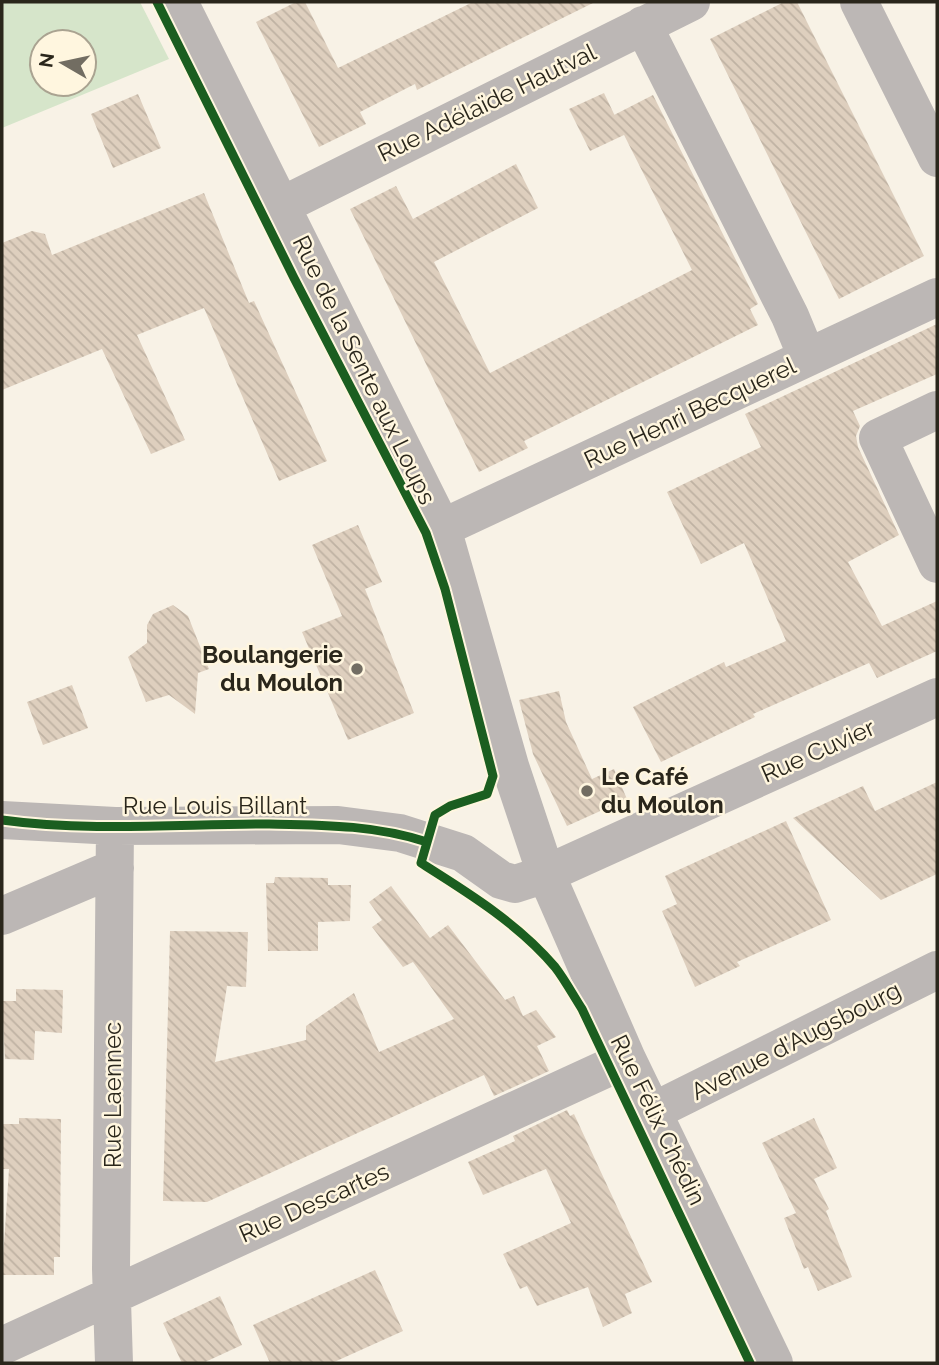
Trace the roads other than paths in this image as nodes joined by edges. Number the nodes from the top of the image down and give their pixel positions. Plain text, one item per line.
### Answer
1 (179, 2) edge
2 (691, 2) edge
3 (859, 2) edge
4 (643, 25) junction
5 (937, 158) edge
6 (282, 205) junction
7 (937, 296) edge
8 (807, 358) junction
9 (937, 410) edge
10 (442, 528) junction
11 (937, 564) edge
12 (937, 696) edge
13 (2, 820) edge
14 (115, 826) junction
15 (115, 868) junction
16 (546, 874) junction
17 (2, 916) edge
18 (937, 970) edge
19 (627, 1059) junction
20 (654, 1111) junction
21 (112, 1295) junction
22 (2, 1346) edge
23 (114, 1363) edge
24 (774, 1363) edge

1 - 6 street, Rue de la Sente aux Loups
2 - 4 street, Rue Adélaïde Hautval
3 - 5 street
4 - 6 street, Rue Adélaïde Hautval
4 - 8 street
6 - 10 street, Rue de la Sente aux Loups
7 - 8 street, Rue Henri Becquerel
8 - 10 street, Rue Henri Becquerel
9 - 11 street
10 - 16 street, Rue de la Sente aux Loups
12 - 16 street, Rue Cuvier
13 - 14 street, Rue Louis Billant
14 - 15 street, Rue Laennec
14 - 16 street, Rue Louis Billant
15 - 17 street
15 - 21 street, Rue Laennec
16 - 19 street, Rue Félix Chédin
18 - 20 street, Avenue d'Augsbourg
19 - 20 street, Rue Félix Chédin
19 - 21 street, Rue Descartes
20 - 24 street, Rue Félix Chédin
21 - 22 street, Rue Descartes
21 - 23 street, Rue Laennec

